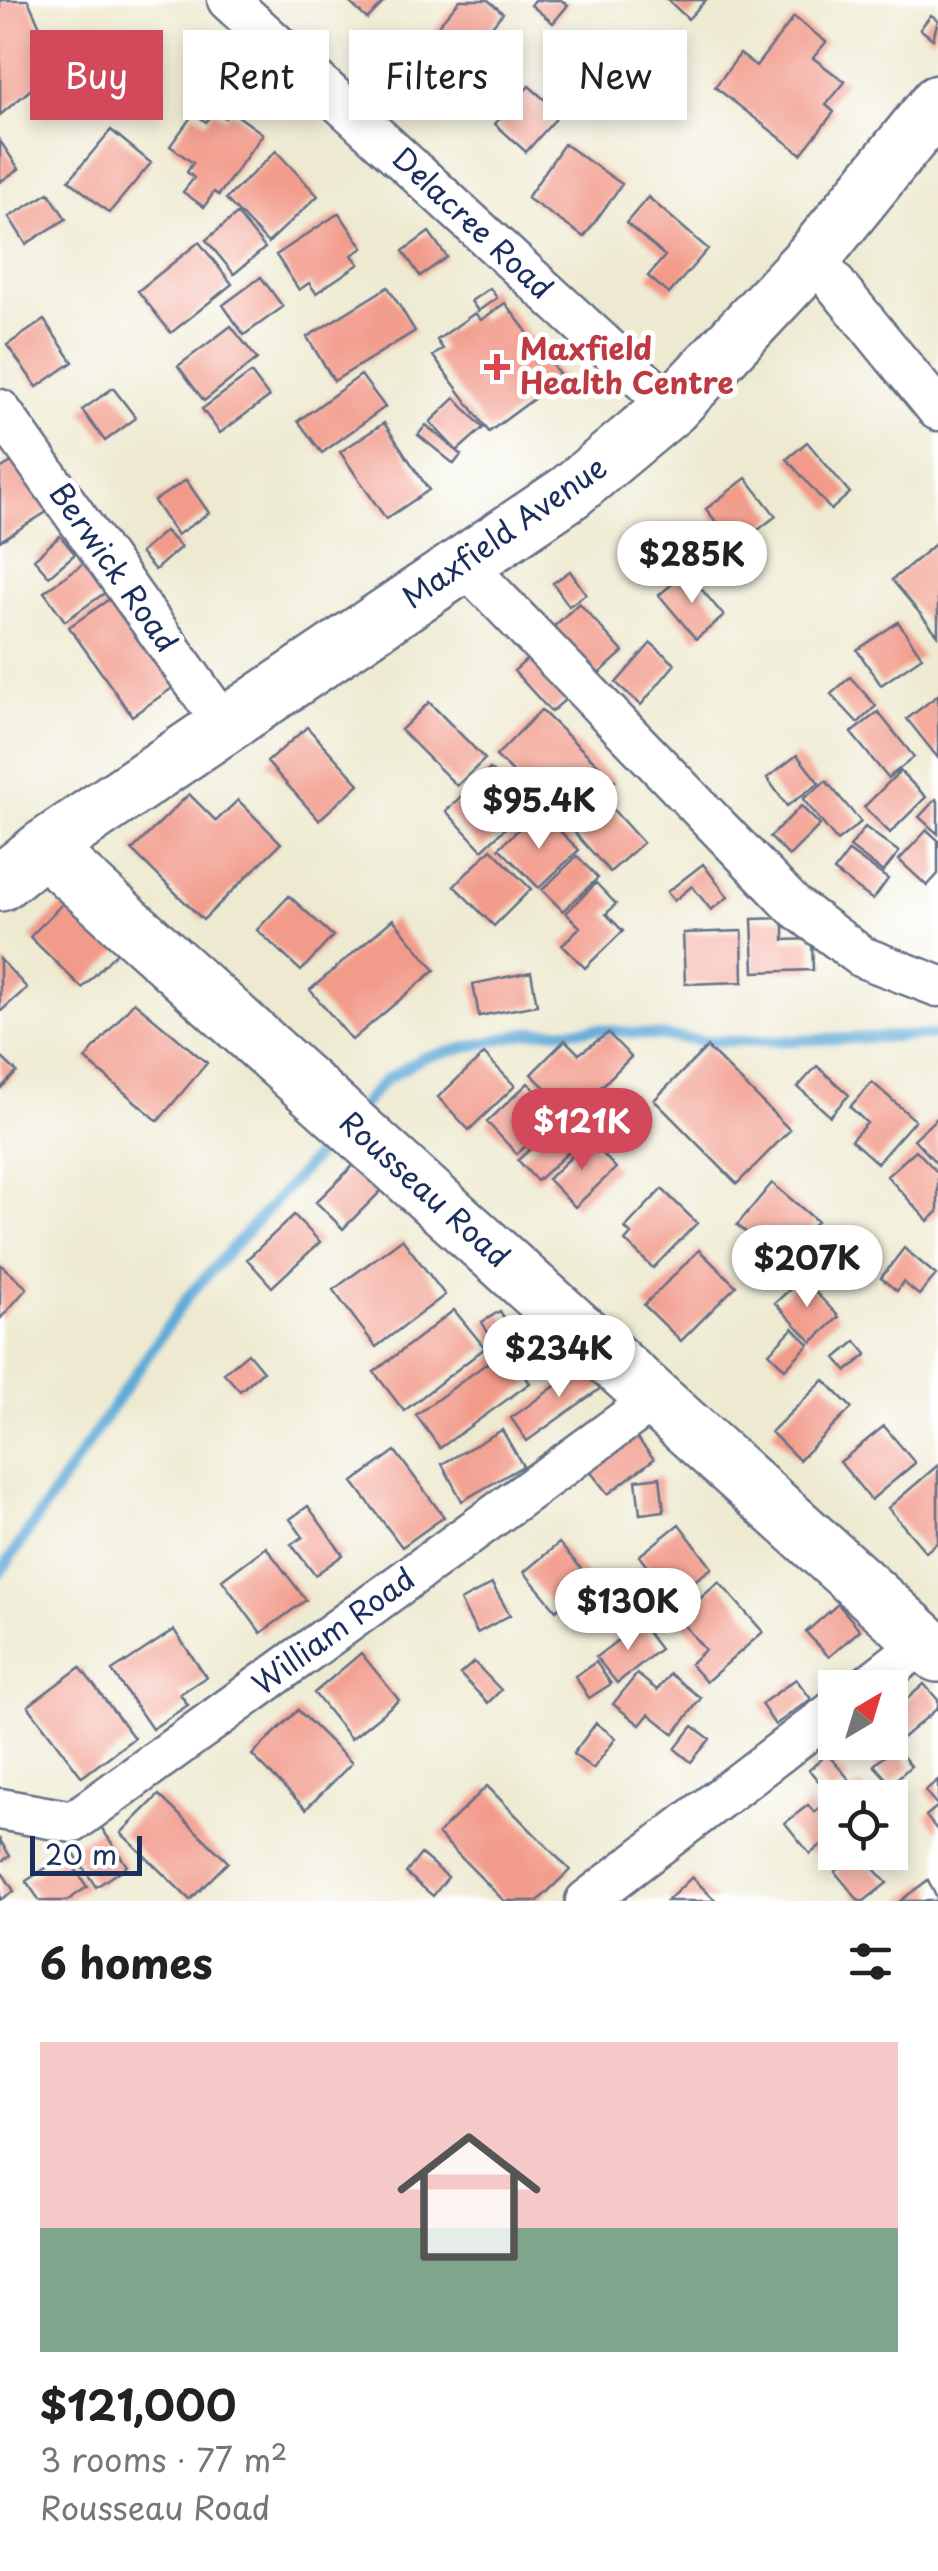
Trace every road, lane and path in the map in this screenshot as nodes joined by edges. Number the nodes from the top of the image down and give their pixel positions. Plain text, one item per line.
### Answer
1 (228, 0) edge
2 (938, 103) edge
3 (813, 257) junction
4 (672, 407) junction
5 (0, 410) edge
6 (938, 410) edge
7 (464, 564) junction
8 (226, 727) junction
9 (44, 848) junction
10 (0, 883) edge
11 (938, 986) edge
12 (656, 1398) junction
13 (932, 1648) edge
14 (895, 1670) edge
15 (818, 1723) edge
16 (0, 1809) edge
17 (586, 1901) edge

1 - 4 street, Delacree Road
2 - 3 main road, Maxfield Avenue
3 - 4 main road, Maxfield Avenue
3 - 6 street
4 - 7 main road, Maxfield Avenue
5 - 8 street, Berwick Road
7 - 8 main road, Maxfield Avenue
7 - 11 street
8 - 9 main road, Maxfield Avenue
9 - 10 main road, Maxfield Avenue
9 - 12 main road, Rousseau Road
12 - 13 main road, Rousseau Road
12 - 16 street, William Road
13 - 14 street
15 - 17 street

